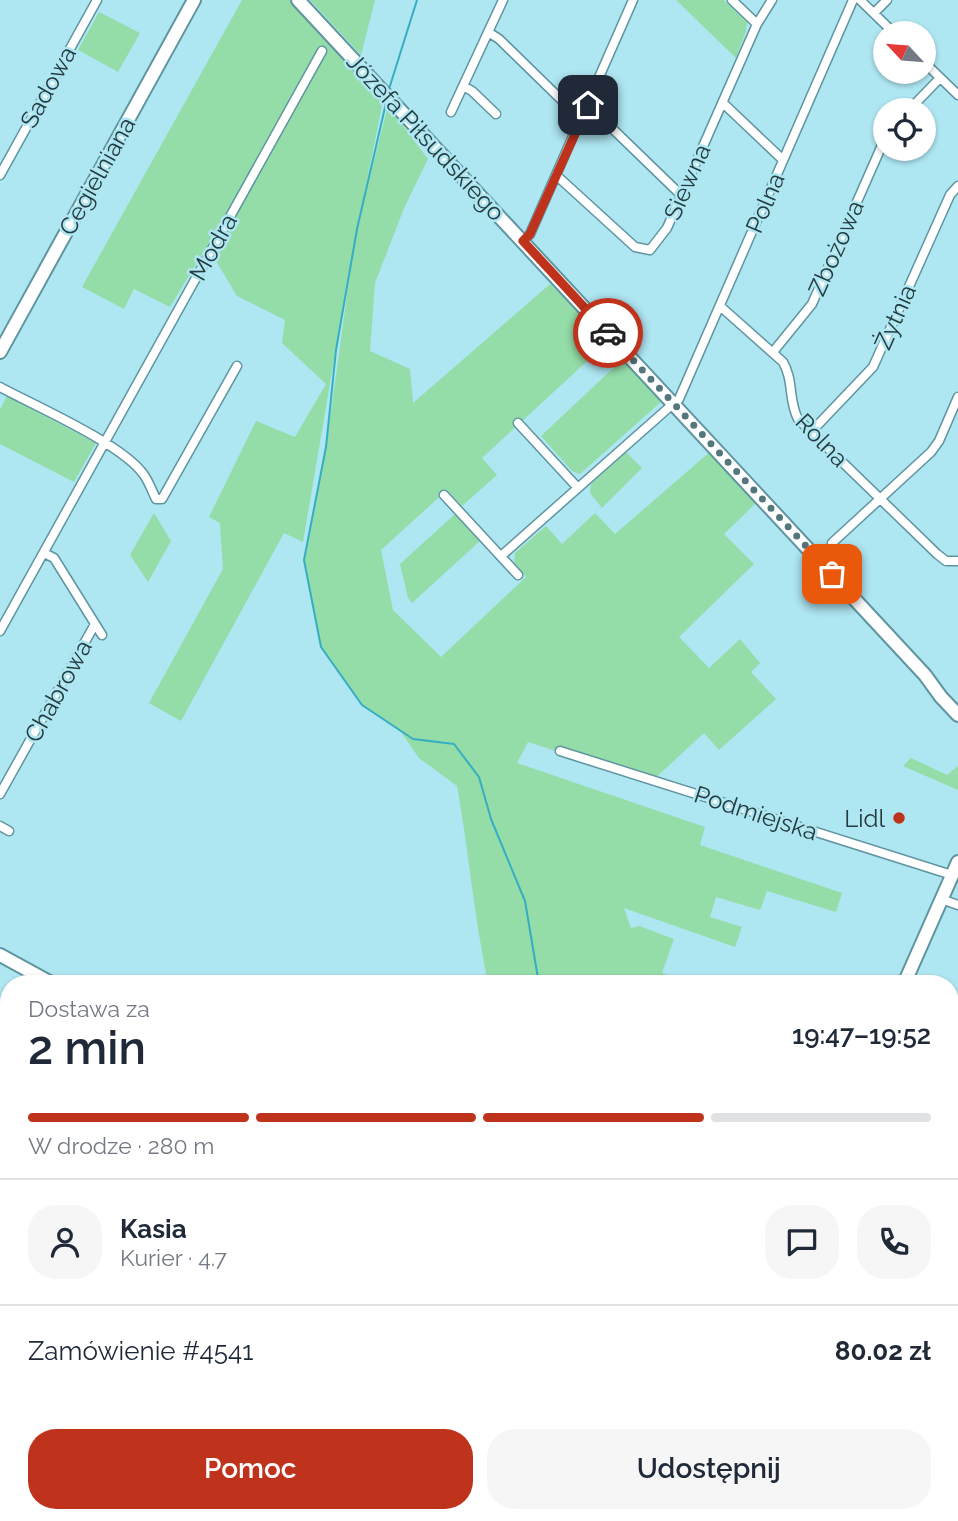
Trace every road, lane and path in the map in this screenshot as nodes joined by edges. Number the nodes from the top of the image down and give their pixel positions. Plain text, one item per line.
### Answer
1 (97, 0) edge
2 (194, 0) edge
3 (298, 0) edge
4 (503, 0) edge
5 (633, 0) edge
6 (732, 0) edge
7 (772, 0) edge
8 (853, 0) edge
9 (860, 0) edge
10 (887, 0) edge
11 (874, 13) junction
12 (882, 21) edge
13 (757, 24) junction
14 (488, 32) junction
15 (322, 51) dead end
16 (936, 74) edge
17 (940, 78) junction
18 (463, 86) junction
19 (958, 95) edge
20 (921, 98) edge
21 (723, 103) junction
22 (588, 105) junction
23 (451, 111) dead end
24 (496, 114) dead end
25 (581, 119) junction
26 (783, 160) junction
27 (875, 161) edge
28 (0, 175) edge
29 (556, 175) junction
30 (958, 187) edge
31 (681, 195) junction
32 (523, 241) junction
33 (720, 306) junction
34 (0, 352) edge
35 (773, 352) junction
36 (237, 366) dead end
37 (0, 387) edge
38 (958, 397) edge
39 (674, 403) junction
40 (518, 423) dead end
41 (811, 432) junction
42 (104, 443) junction
43 (578, 488) junction
44 (444, 495) dead end
45 (881, 498) junction
46 (832, 543) dead end
47 (44, 553) junction
48 (501, 556) junction
49 (953, 561) edge
50 (518, 575) dead end
51 (95, 624) junction
52 (0, 631) edge
53 (103, 635) dead end
54 (925, 675) junction
55 (958, 704) edge
56 (958, 715) edge
57 (560, 751) dead end
58 (0, 794) edge
59 (0, 826) edge
60 (9, 831) dead end
61 (958, 862) edge
62 (952, 875) junction
63 (941, 899) junction
64 (958, 905) edge
65 (0, 954) edge
66 (37, 975) edge
67 (908, 975) edge

1 - 28 street, Sadowa
2 - 34 main road, Cegielniana
3 - 32 main road, Józefa Piłsudskiego
4 - 14 street
5 - 22 street
6 - 13 street
7 - 13 street, Siewna
8 - 26 street, Polna
9 - 11 street
10 - 11 street
11 - 12 street
13 - 21 street, Siewna
14 - 18 street
14 - 25 street
15 - 42 street, Modra
16 - 17 street
17 - 19 street
17 - 20 street
18 - 23 street
18 - 24 street
21 - 26 street
21 - 31 street, Siewna
22 - 25 street
22 - 31 street
25 - 29 street
26 - 33 street, Polna
27 - 35 street, Zbożowa
29 - 31 street, Siewna
29 - 32 street
30 - 41 street, Żytnia
32 - 39 main road, Józefa Piłsudskiego
33 - 35 street, Rolna
33 - 39 street, Polna
35 - 41 street, Rolna
36 - 42 street
37 - 42 street
38 - 45 street
39 - 43 street
39 - 54 main road, Józefa Piłsudskiego
40 - 43 street
41 - 45 street, Rolna
42 - 47 street, Modra
43 - 48 street
44 - 48 street
45 - 46 street
45 - 49 street, Rolna
47 - 51 street, Chabrowa
47 - 52 street, Modra
48 - 50 street
51 - 53 street, Chabrowa
51 - 58 street, Chabrowa
54 - 55 main road, Józefa Piłsudskiego
54 - 56 main road, Józefa Piłsudskiego
57 - 62 street, Podmiejska
59 - 60 street
61 - 62 main road
62 - 63 main road
63 - 64 street
63 - 67 main road
65 - 66 main road

